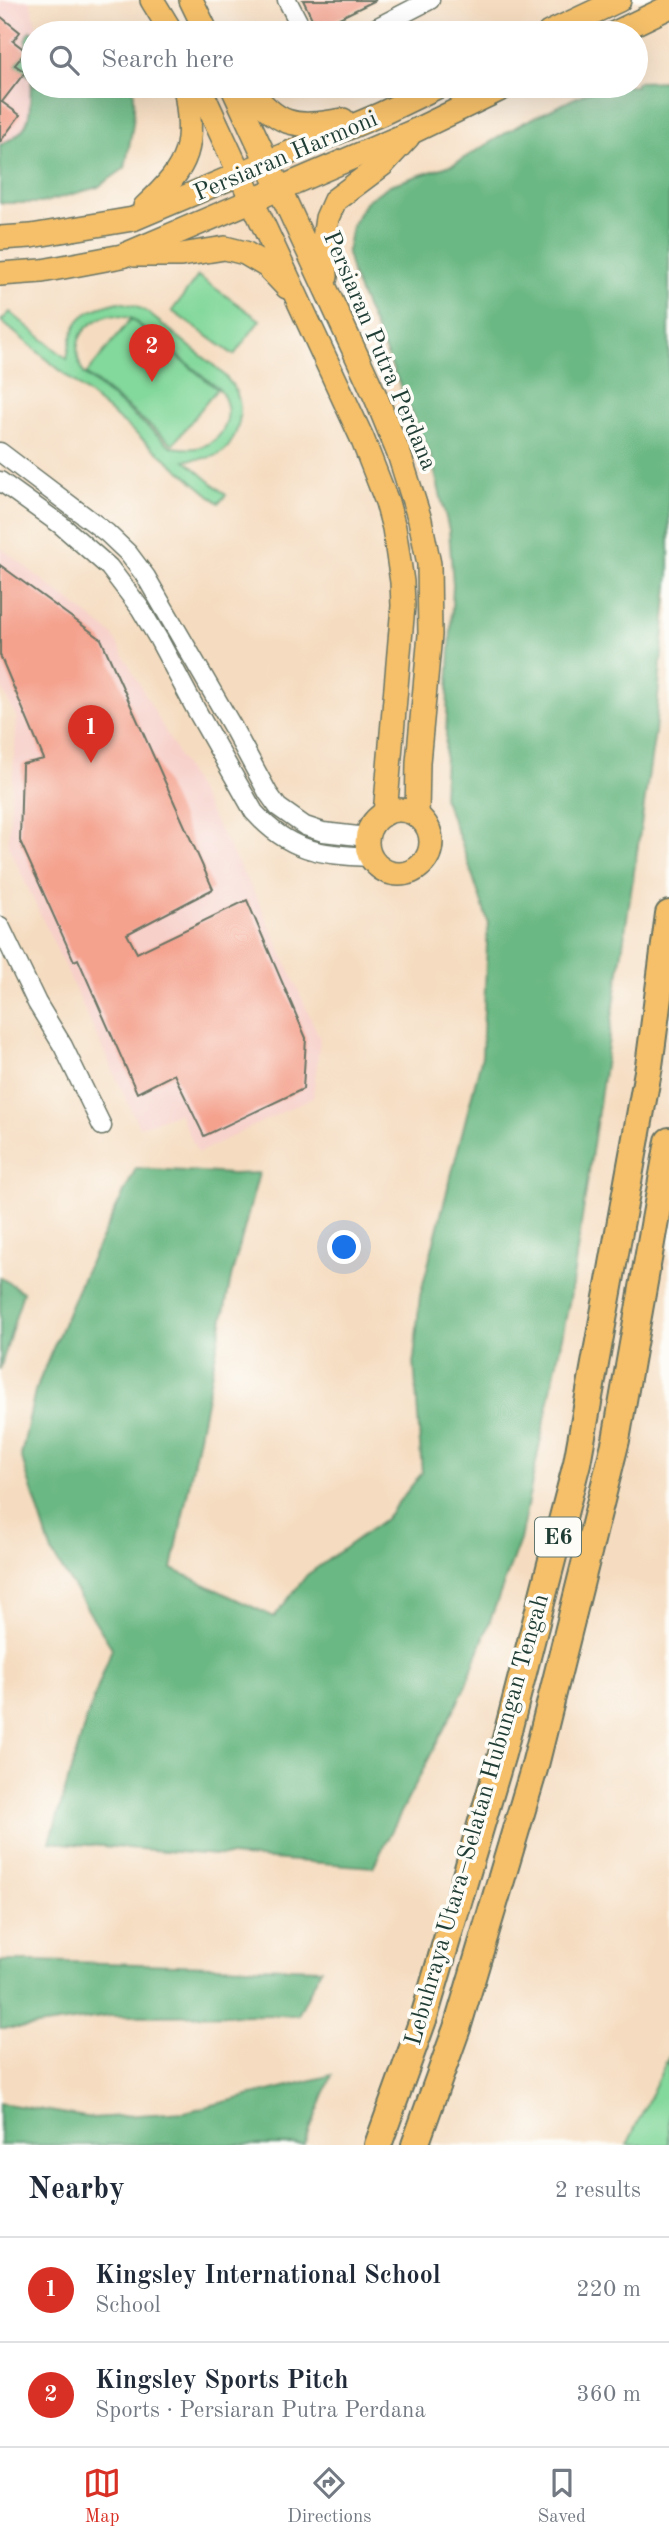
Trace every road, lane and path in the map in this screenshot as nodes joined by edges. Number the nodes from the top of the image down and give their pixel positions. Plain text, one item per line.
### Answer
1 (152, 0) edge
2 (191, 0) edge
3 (287, 0) edge
4 (430, 0) edge
5 (619, 0) edge
6 (669, 7) edge
7 (165, 21) edge
8 (201, 21) edge
9 (298, 21) edge
10 (389, 21) edge
11 (575, 21) edge
12 (640, 21) edge
13 (187, 98) edge
14 (205, 98) edge
15 (238, 98) edge
16 (257, 98) edge
17 (414, 98) edge
18 (482, 98) edge
19 (381, 114) junction
20 (412, 132) junction
21 (267, 162) junction
22 (240, 173) junction
23 (279, 188) junction
24 (252, 200) junction
25 (133, 219) junction
26 (0, 238) edge
27 (122, 256) junction
28 (0, 275) edge
29 (328, 293) junction
30 (297, 297) junction
31 (0, 452) edge
32 (0, 481) edge
33 (385, 814) junction
34 (417, 816) junction
35 (369, 847) junction
36 (669, 914) edge
37 (0, 926) edge
38 (102, 1126) dead end
39 (669, 1141) edge
40 (378, 2145) edge
41 (415, 2145) edge

1 - 7 main road
2 - 8 main road
3 - 9 street
4 - 10 street
5 - 11 main road
6 - 12 main road
13 - 25 main road
14 - 22 main road, Persiaran Putra Perdana
15 - 21 main road, Persiaran Putra Perdana
16 - 19 main road
17 - 19 main road, Persiaran Harmoni
18 - 20 main road, Persiaran Harmoni
19 - 21 main road, Persiaran Harmoni
20 - 23 main road, Persiaran Harmoni
20 - 29 main road
21 - 22 main road, Persiaran Harmoni
21 - 23 main road, Persiaran Putra Perdana
22 - 24 main road, Persiaran Putra Perdana
22 - 25 main road, Persiaran Harmoni
23 - 24 main road, Persiaran Harmoni
23 - 29 main road, Persiaran Putra Perdana
24 - 27 main road, Persiaran Harmoni
24 - 30 main road, Persiaran Putra Perdana
25 - 26 main road
27 - 28 main road
27 - 30 main road
29 - 34 main road, Persiaran Putra Perdana
30 - 33 main road, Persiaran Putra Perdana
31 - 35 street
32 - 35 street
33 - 34 main road
33 - 35 main road
34 - 35 main road
36 - 40 highway, Lebuhraya Utara–Selatan Hubungan Tengah / E6
37 - 38 street
39 - 41 highway, Lebuhraya Utara–Selatan Hubungan Tengah / E6

